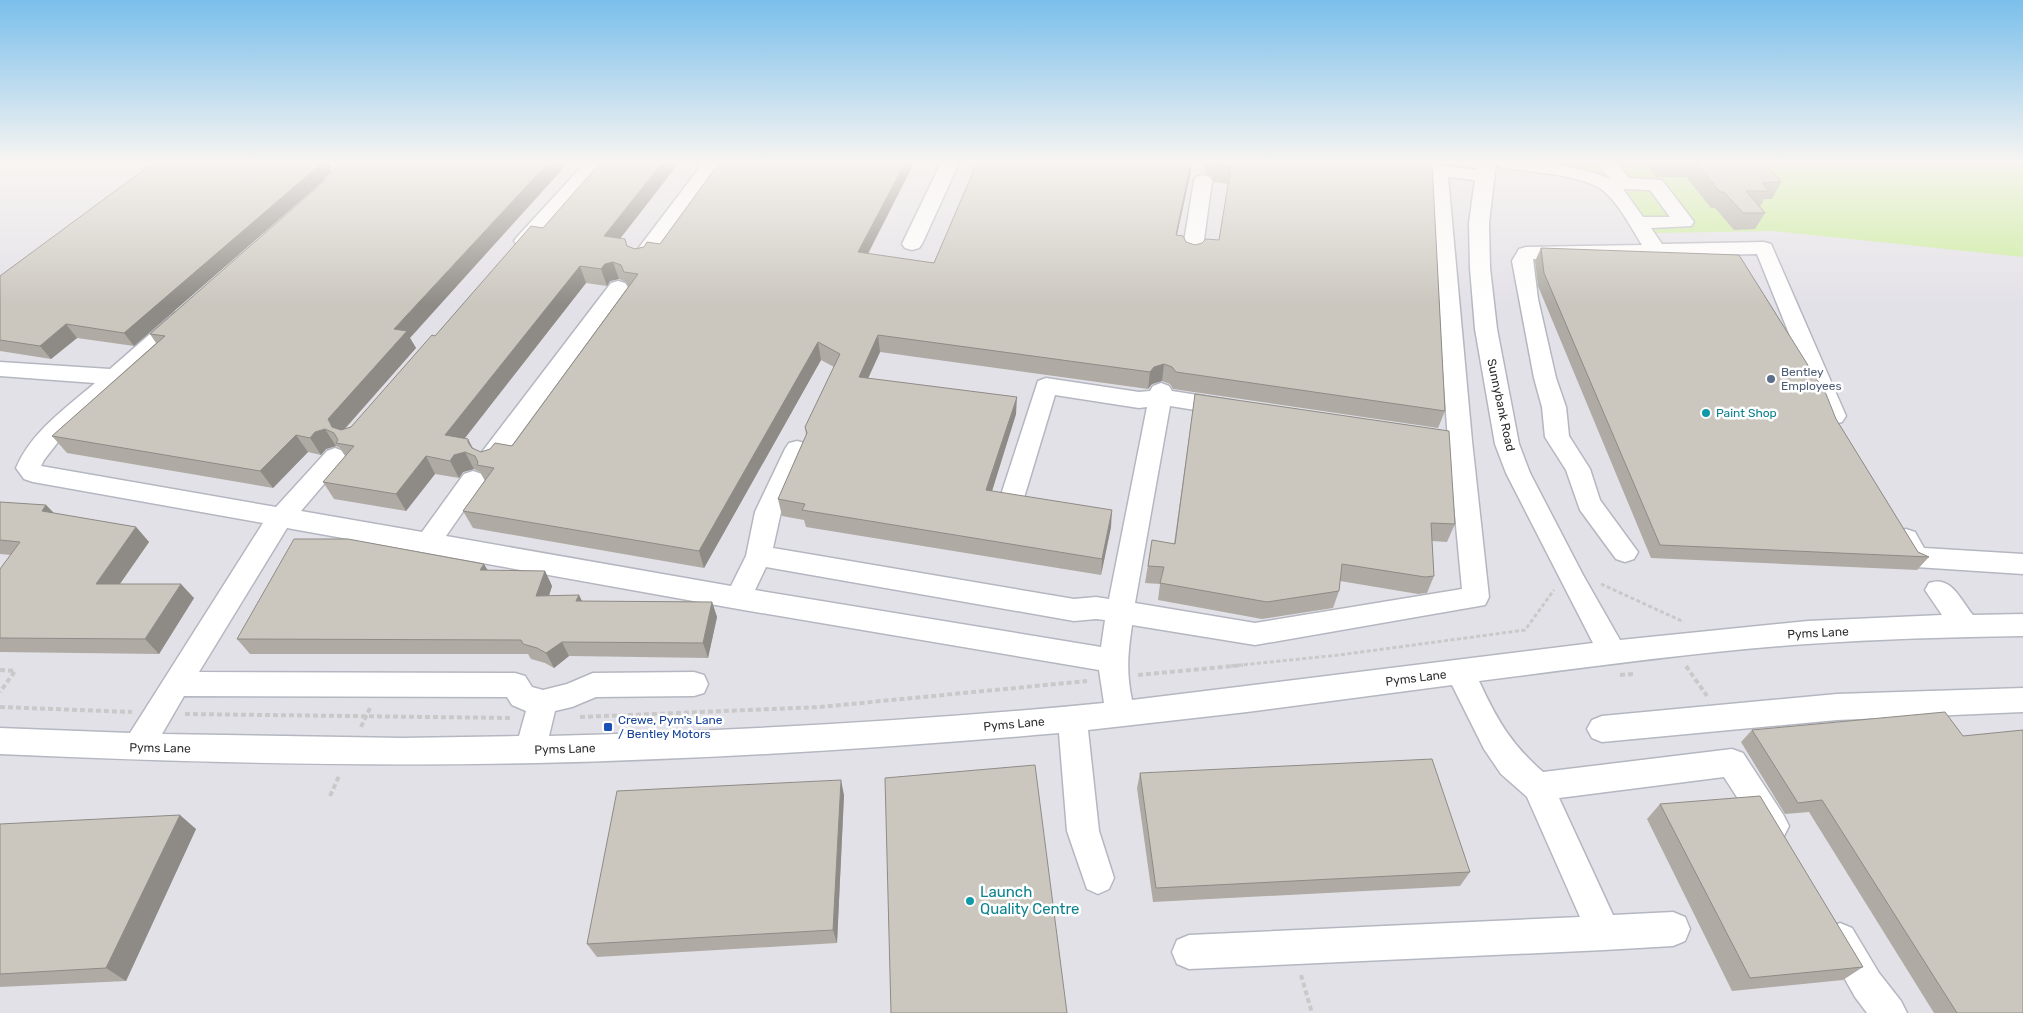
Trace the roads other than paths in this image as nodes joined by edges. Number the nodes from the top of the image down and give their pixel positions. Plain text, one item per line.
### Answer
1 (553, 210) edge
2 (677, 210) edge
3 (928, 210) edge
4 (1199, 210) edge
5 (1440, 210) edge
6 (1481, 210) edge
7 (1628, 210) edge
8 (1675, 210) edge
9 (1637, 223) junction
10 (524, 242) edge
11 (912, 244) dead end
12 (1656, 250) junction
13 (1192, 254) edge
14 (641, 258) edge
15 (618, 287) dead end
16 (198, 303) edge
17 (0, 369) edge
18 (114, 377) junction
19 (1160, 394) junction
20 (1247, 410) edge
21 (1844, 439) edge
22 (797, 449) dead end
23 (335, 458) edge
24 (490, 458) edge
25 (473, 480) dead end
26 (1011, 501) edge
27 (281, 517) junction
28 (1896, 521) edge
29 (427, 544) junction
30 (1625, 552) dead end
31 (759, 556) junction
32 (2023, 564) edge
33 (1938, 590) dead end
34 (738, 598) junction
35 (1120, 612) junction
36 (1966, 625) junction
37 (2023, 625) edge
38 (1613, 653) junction
39 (1113, 669) junction
40 (1461, 672) junction
41 (178, 684) junction
42 (694, 684) dead end
43 (2023, 700) edge
44 (541, 710) junction
45 (1121, 714) junction
46 (1072, 719) junction
47 (1602, 729) dead end
48 (0, 741) edge
49 (137, 748) junction
50 (530, 750) junction
51 (1538, 787) junction
52 (1786, 848) edge
53 (1098, 878) dead end
54 (1826, 916) edge
55 (1673, 929) dead end
56 (1604, 933) junction
57 (1190, 952) dead end
58 (1889, 1013) edge

1 - 10 lane
2 - 14 lane
3 - 11 lane
4 - 13 lane
5 - 35 lane
6 - 38 lane, Sunnybank Road
7 - 9 lane
8 - 9 lane
9 - 12 lane
12 - 21 lane
12 - 30 lane
15 - 24 lane
16 - 18 lane
17 - 18 lane
18 - 27 lane
19 - 20 lane
19 - 26 lane
19 - 35 lane
22 - 31 lane
23 - 27 lane
25 - 29 lane
27 - 29 lane
27 - 41 lane
28 - 32 lane
29 - 34 lane
31 - 34 lane
31 - 35 lane
33 - 36 lane
34 - 39 lane
35 - 39 lane
36 - 37 lane, Pyms Lane
36 - 38 lane, Pyms Lane
38 - 40 lane, Pyms Lane
39 - 45 lane
40 - 45 lane, Pyms Lane
40 - 51 lane
41 - 44 lane
41 - 49 lane
42 - 44 lane
43 - 47 lane
44 - 50 lane
45 - 46 lane, Pyms Lane
46 - 50 lane, Pyms Lane
46 - 53 lane
48 - 49 lane, Pyms Lane
49 - 50 lane, Pyms Lane
51 - 52 lane
51 - 56 lane
54 - 58 lane
55 - 56 lane
56 - 57 lane

